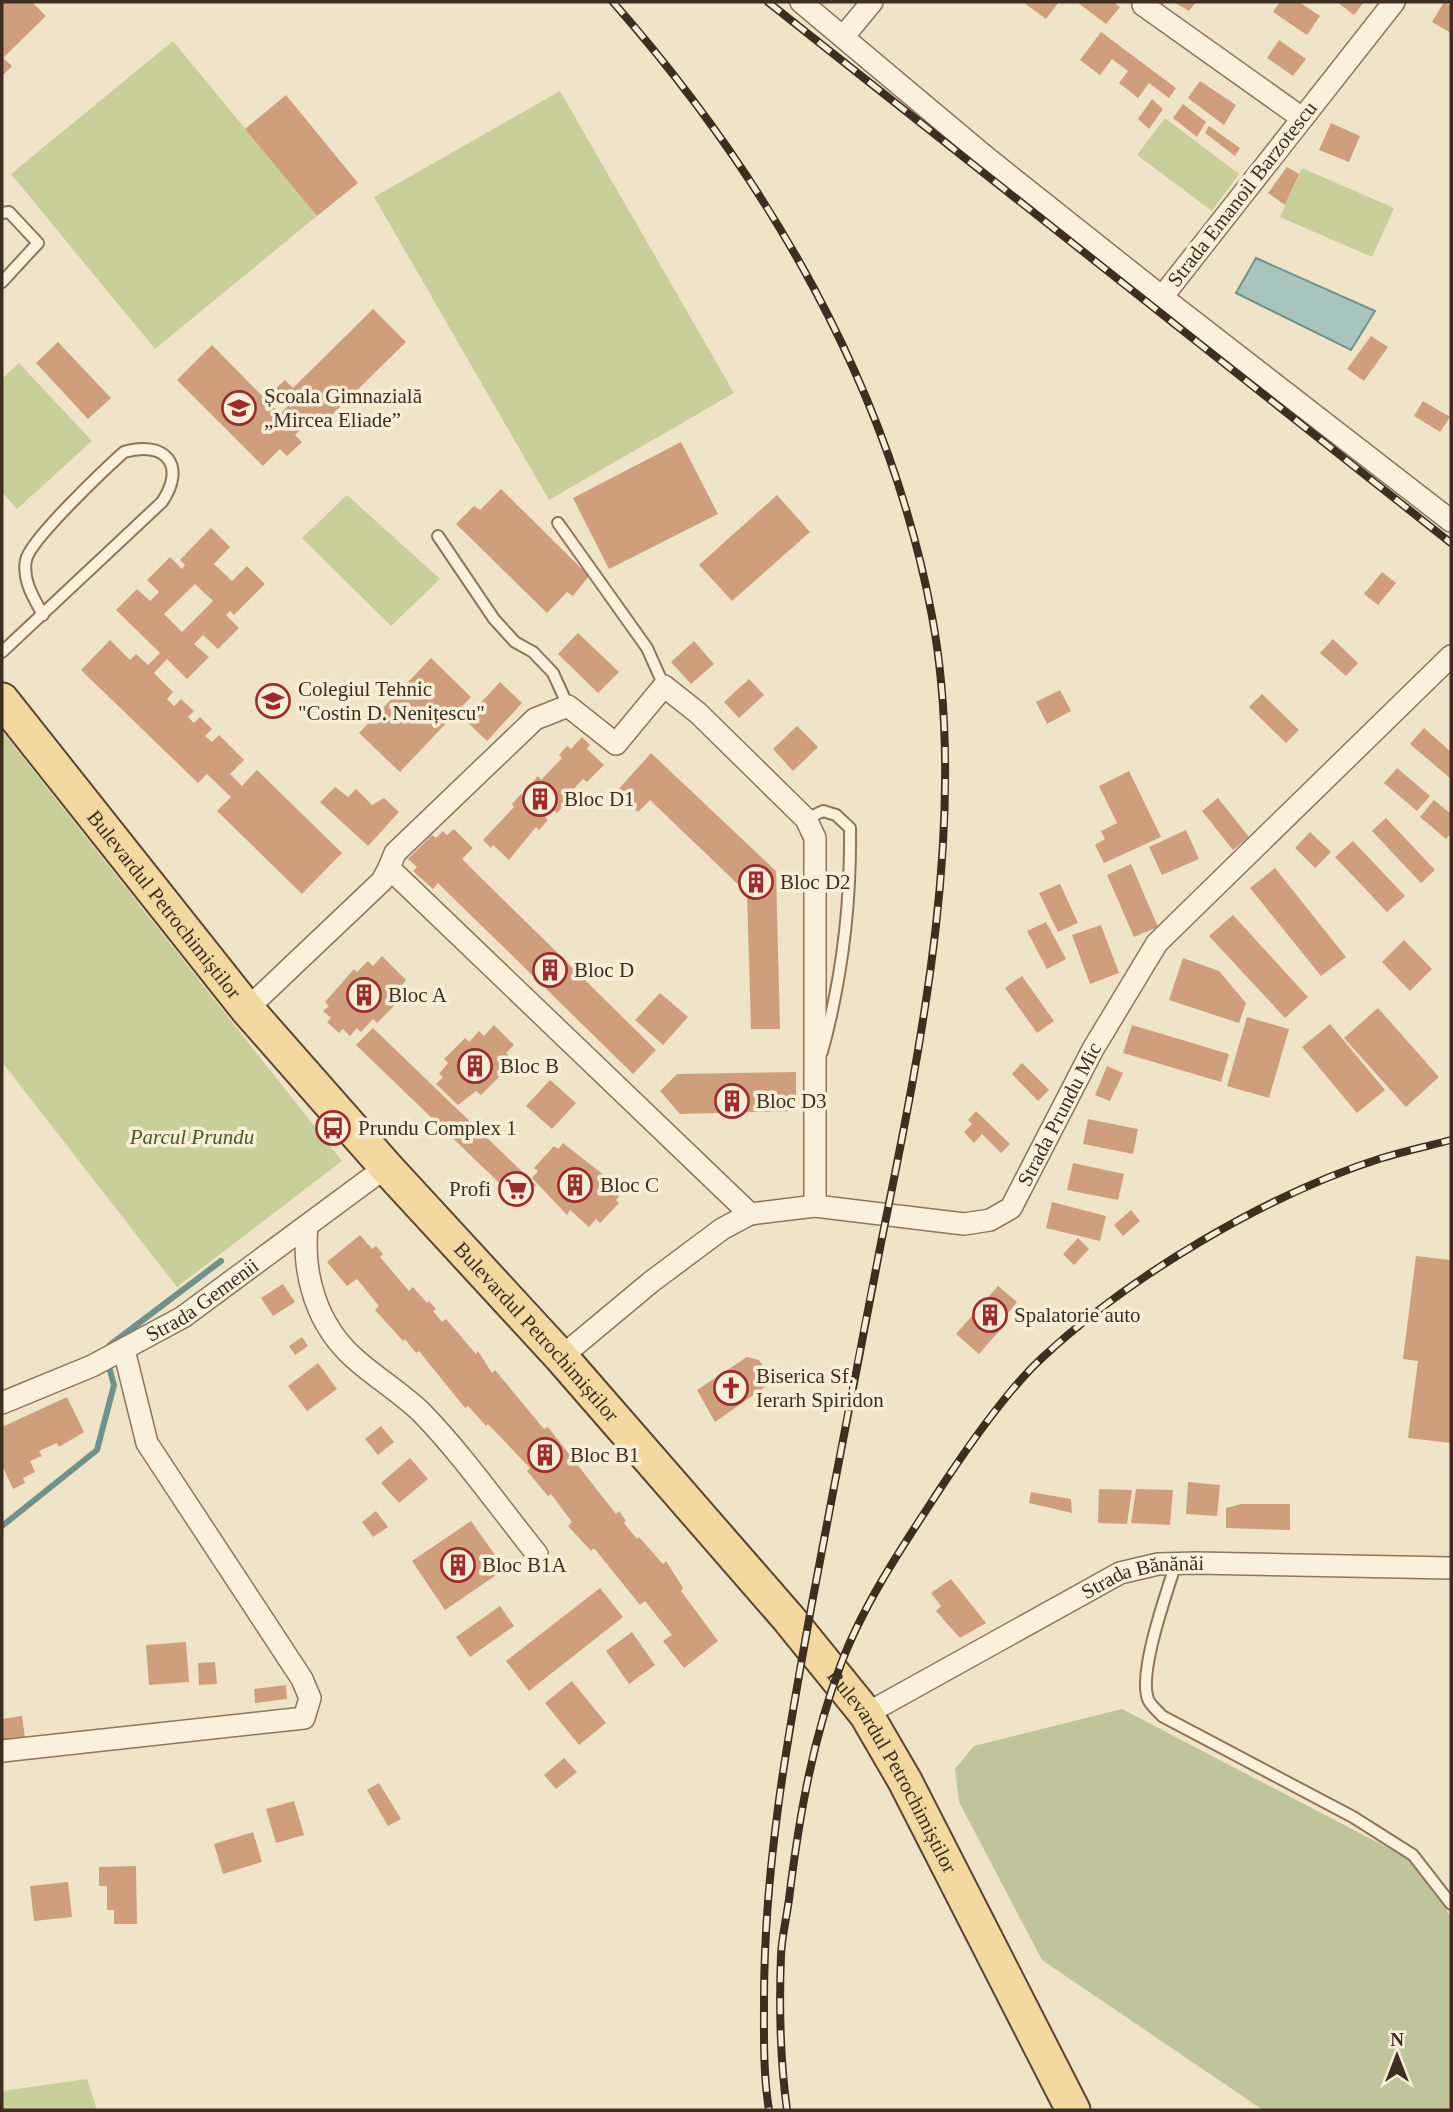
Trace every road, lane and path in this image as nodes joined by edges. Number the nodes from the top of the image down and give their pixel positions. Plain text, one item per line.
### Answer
1 (801, 2) edge
2 (872, 2) edge
3 (1394, 2) edge
4 (1143, 5) dead end
5 (842, 37) junction
6 (1303, 118) junction
7 (2, 213) edge
8 (2, 282) edge
9 (1161, 297) junction
10 (1451, 521) edge
11 (558, 523) dead end
12 (438, 536) dead end
13 (43, 615) junction
14 (2, 652) edge
15 (1451, 656) edge
16 (664, 686) junction
17 (2, 700) edge
18 (568, 706) junction
19 (806, 819) junction
20 (389, 868) junction
21 (247, 1009) junction
22 (813, 1085) junction
23 (386, 1167) junction
24 (815, 1206) junction
25 (750, 1214) junction
26 (307, 1227) junction
27 (124, 1350) junction
28 (561, 1357) junction
29 (2, 1403) edge
30 (537, 1553) dead end
31 (1176, 1563) junction
32 (1451, 1569) edge
33 (866, 1713) junction
34 (2, 1751) edge
35 (1451, 1904) edge
36 (1073, 2110) edge

1 - 5 street
2 - 5 street
3 - 6 street, Strada Emanoil Barzotescu
4 - 6 street
5 - 9 street
6 - 9 street, Strada Emanoil Barzotescu
7 - 8 lane
9 - 10 street, Strada Emanoil Barzotescu
11 - 16 lane
12 - 18 lane
13 - 13 lane
13 - 14 lane
15 - 24 street, Strada Prundu Mic
16 - 18 street
16 - 19 street
17 - 21 main road, Bulevardul Petrochimiștilor
18 - 20 street
19 - 22 street
19 - 22 lane
20 - 21 street
20 - 25 street
21 - 23 main road, Bulevardul Petrochimiștilor
22 - 24 street
23 - 26 street, Strada Gemenii
23 - 28 main road, Bulevardul Petrochimiștilor
24 - 25 street, Strada Prundu Mic
25 - 28 street, Strada Prundu Mic
26 - 27 street, Strada Gemenii
26 - 30 street
27 - 29 street, Strada Gemenii
27 - 34 street
28 - 33 main road, Bulevardul Petrochimiștilor
31 - 32 street, Strada Bănănăi
31 - 33 street, Strada Bănănăi
31 - 35 lane
33 - 36 main road, Bulevardul Petrochimiștilor

